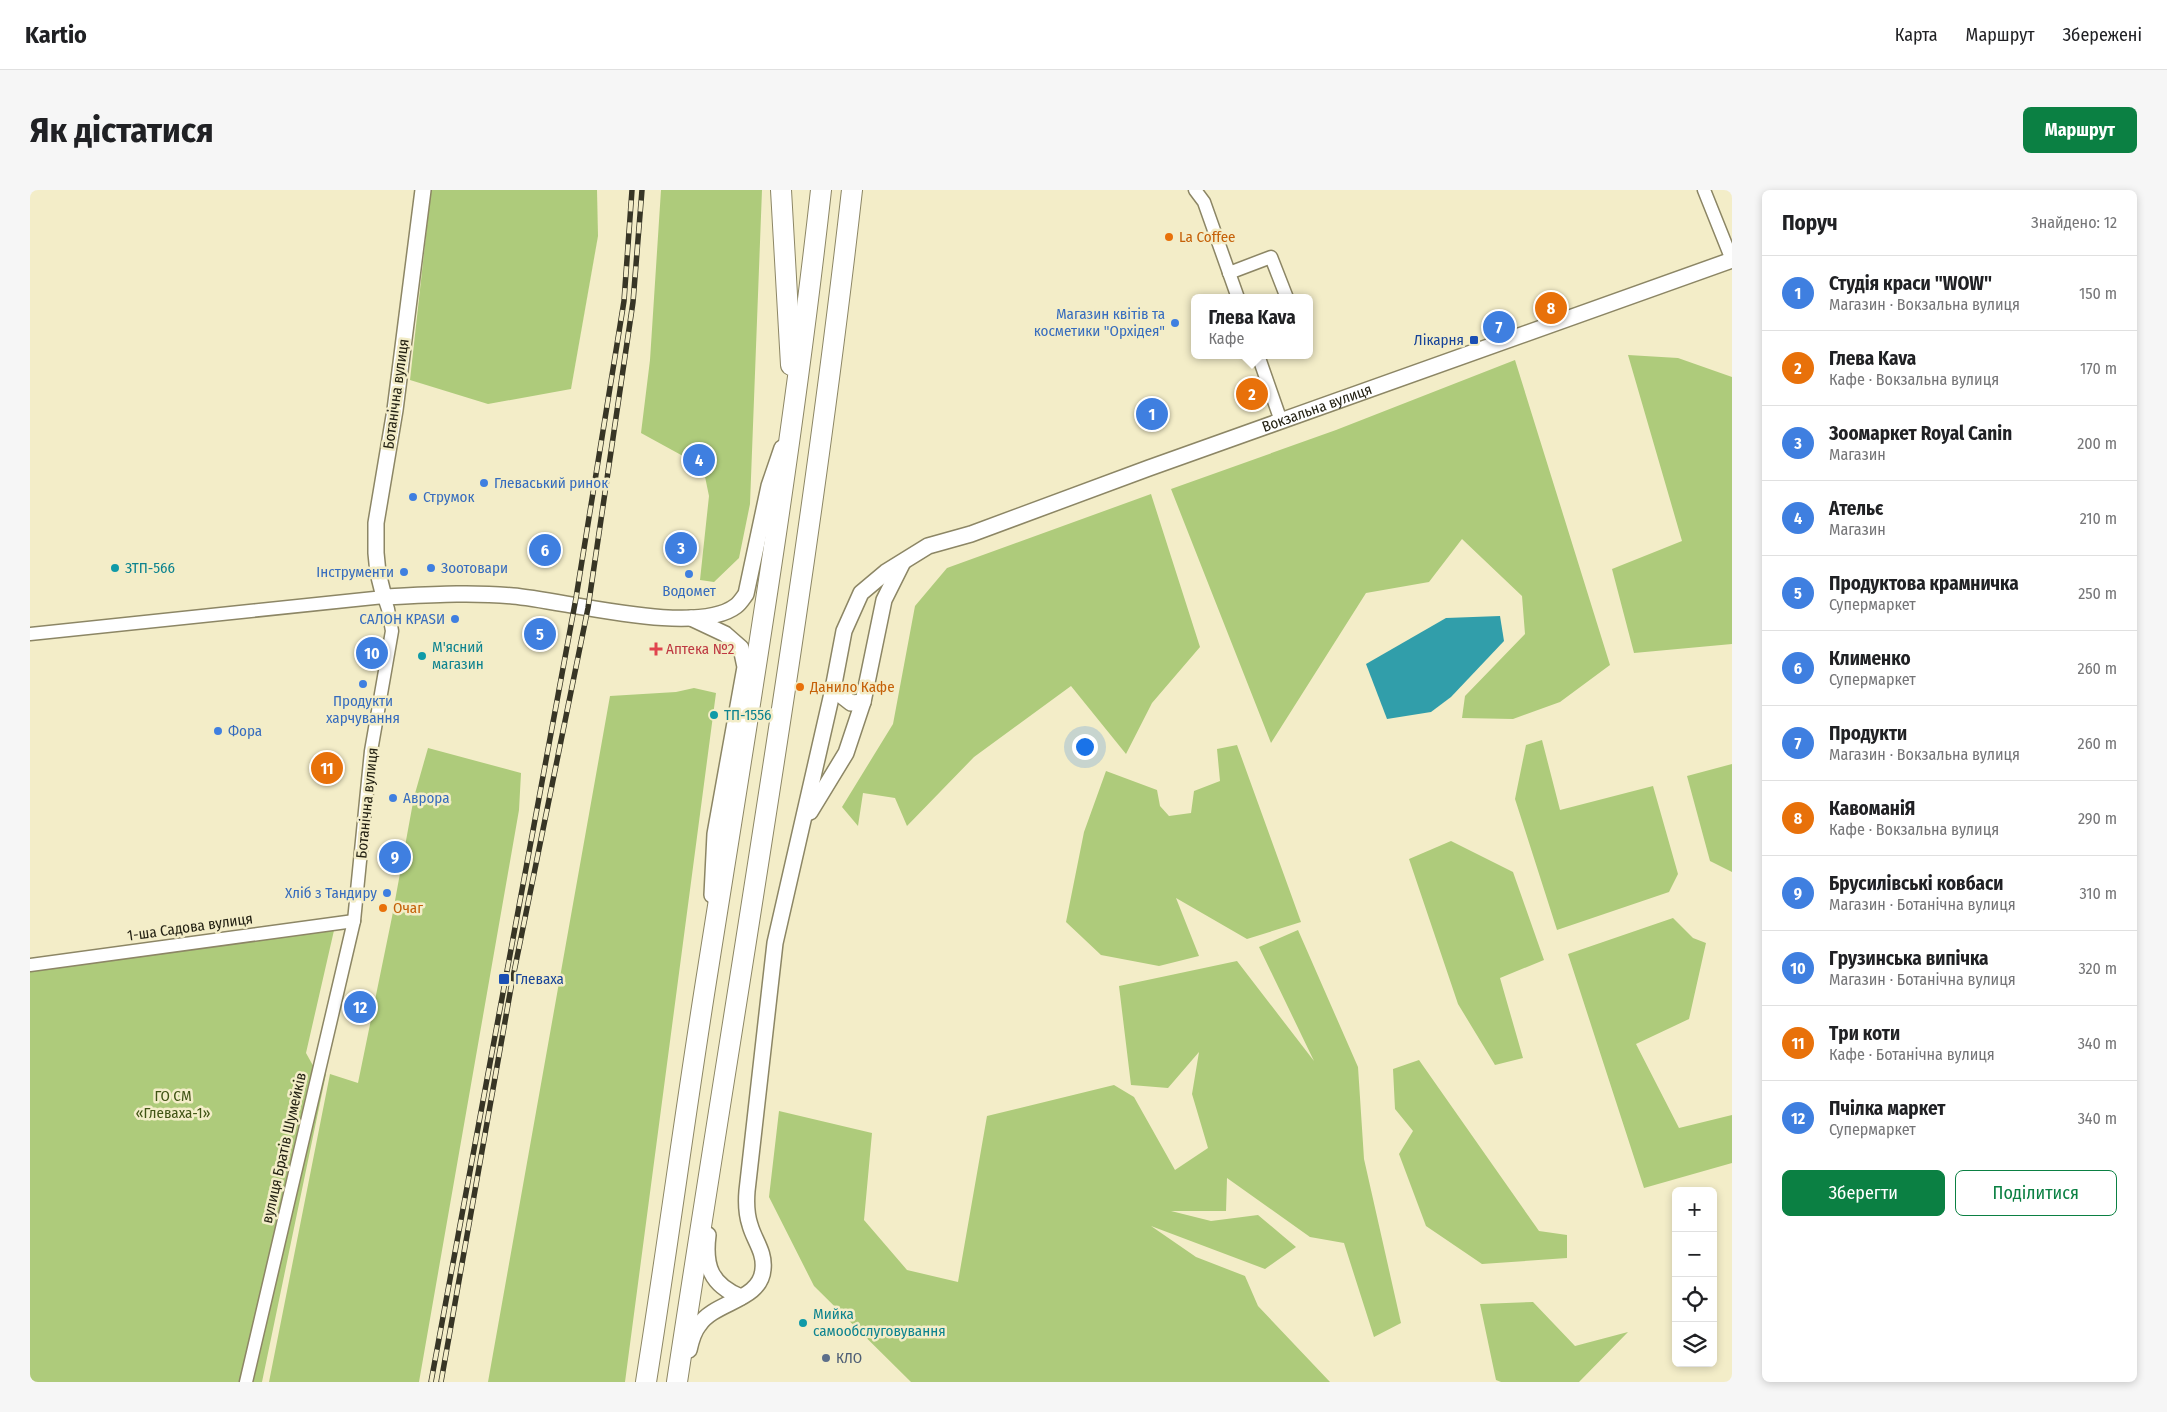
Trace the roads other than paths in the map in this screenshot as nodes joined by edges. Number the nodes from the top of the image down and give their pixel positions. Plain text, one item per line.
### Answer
1 (423, 190) edge
2 (781, 190) edge
3 (821, 190) edge
4 (852, 190) edge
5 (1195, 190) edge
6 (1704, 190) edge
7 (1732, 260) edge
8 (1229, 273) junction
9 (1237, 294) edge
10 (1285, 294) edge
11 (1259, 359) edge
12 (794, 411) junction
13 (1281, 421) junction
14 (905, 558) junction
15 (384, 597) junction
16 (852, 611) junction
17 (689, 618) junction
18 (880, 620) junction
19 (30, 634) edge
20 (833, 690) junction
21 (862, 702) junction
22 (803, 824) junction
23 (354, 921) junction
24 (30, 965) edge
25 (708, 969) junction
26 (709, 1175) junction
27 (741, 1297) junction
28 (246, 1382) edge
29 (646, 1382) edge
30 (677, 1382) edge
31 (681, 1382) edge

1 - 15 street, Ботанічна вулиця
2 - 12 highway
3 - 12 highway
4 - 26 highway
5 - 8 street
6 - 7 street
7 - 13 street, Вокзальна вулиця
8 - 9 street
8 - 10 street
11 - 13 street
12 - 17 street
12 - 25 highway
13 - 14 street, Вокзальна вулиця
14 - 16 street, Вокзальна вулиця
14 - 18 street
15 - 17 street
15 - 19 street
15 - 23 street, Ботанічна вулиця
16 - 18 street
16 - 20 street, Вокзальна вулиця
17 - 25 street
18 - 21 street
20 - 21 street
20 - 22 street, Вокзальна вулиця
21 - 22 street
22 - 27 street, Вокзальна вулиця
23 - 24 street, 1-ша Садова вулиця
23 - 28 street, вулиця Братів Шумейків
25 - 29 highway
26 - 27 street
26 - 30 highway
27 - 31 street, Вокзальна вулиця

